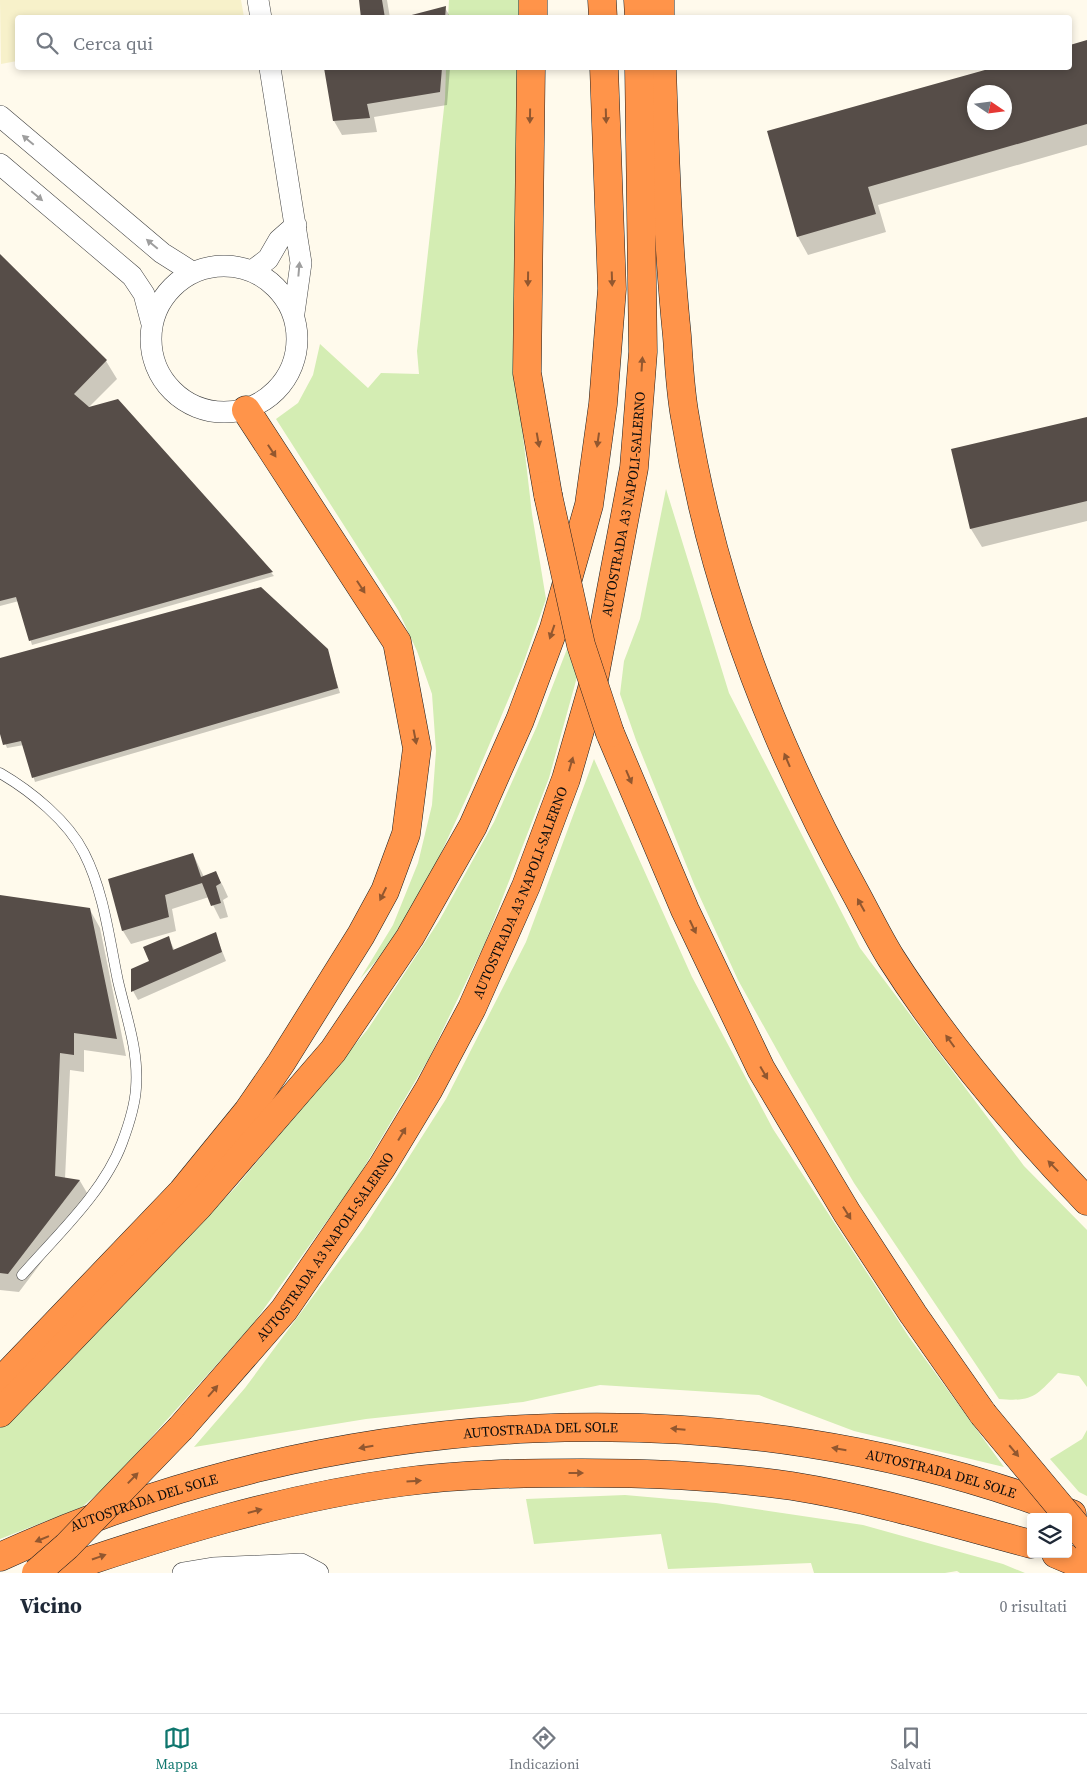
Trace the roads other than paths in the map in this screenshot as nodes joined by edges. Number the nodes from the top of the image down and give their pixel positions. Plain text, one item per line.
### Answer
1 (258, 0) edge
2 (533, 0) edge
3 (602, 0) edge
4 (638, 0) edge
5 (660, 0) edge
6 (260, 15) edge
7 (532, 15) edge
8 (602, 15) edge
9 (639, 15) edge
10 (660, 15) edge
11 (270, 70) edge
12 (531, 70) edge
13 (604, 70) edge
14 (639, 70) edge
15 (662, 70) edge
16 (0, 116) edge
17 (0, 164) edge
18 (296, 225) junction
19 (252, 271) junction
20 (192, 272) junction
21 (294, 313) junction
22 (152, 324) junction
23 (246, 410) junction
24 (0, 773) edge
25 (1087, 1201) edge
26 (22, 1275) dead end
27 (0, 1382) edge
28 (0, 1413) edge
29 (1087, 1520) edge
30 (1087, 1539) edge
31 (1027, 1543) edge
32 (0, 1558) edge
33 (1066, 1558) edge
34 (1087, 1567) edge
35 (36, 1573) edge
36 (53, 1573) edge
37 (183, 1573) edge
38 (318, 1573) edge

1 - 6 street
2 - 7 highway
3 - 8 highway
4 - 9 highway
5 - 10 highway
11 - 18 street
12 -> 30 highway, bridge
13 -> 28 highway
35 -> 14 highway, AUTOSTRADA A3 NAPOLI-SALERNO, bridge
25 -> 15 highway
20 -> 16 street
17 -> 22 street
18 - 19 street
21 -> 18 street
19 - 20 street
19 - 21 street
20 - 22 street
21 - 23 street
22 - 23 street
23 -> 27 highway
24 - 26 lane
29 -> 32 highway, AUTOSTRADA DEL SOLE
36 -> 31 highway
33 - 34 highway
37 - 38 street

